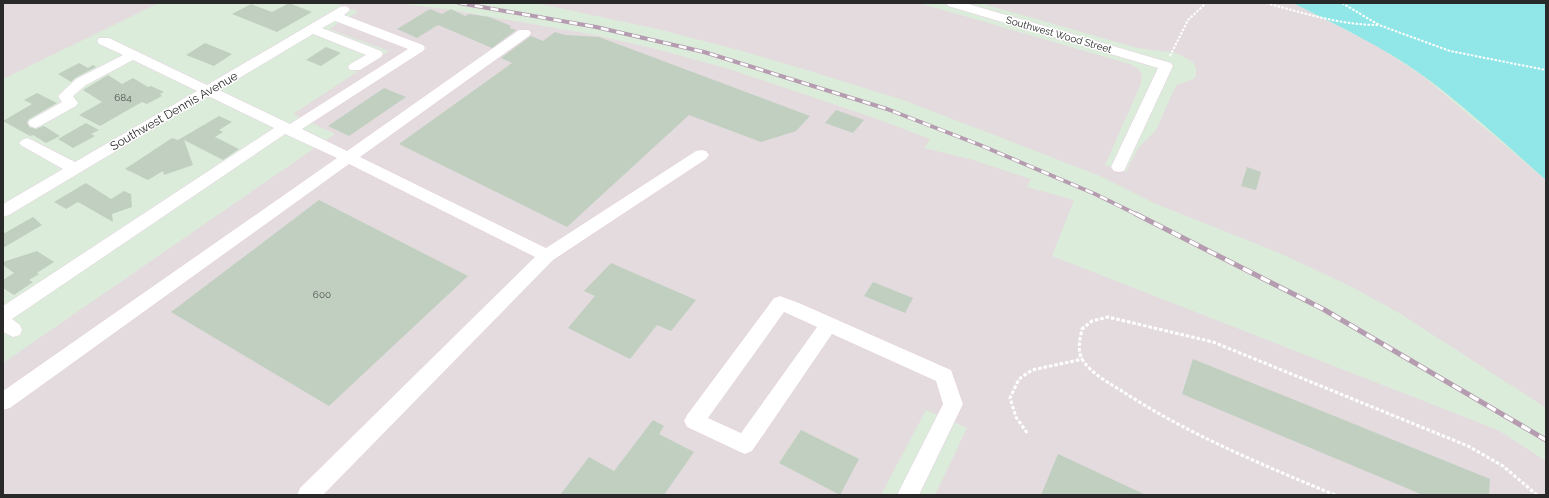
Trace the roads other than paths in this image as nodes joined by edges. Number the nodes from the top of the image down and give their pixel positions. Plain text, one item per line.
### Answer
1 (952, 3) edge
2 (313, 29) junction
3 (524, 33) dead end
4 (104, 41) dead end
5 (133, 55) junction
6 (355, 67) dead end
7 (209, 90) junction
8 (35, 123) dead end
9 (287, 129) junction
10 (28, 143) dead end
11 (701, 155) dead end
12 (347, 157) junction
13 (1119, 167) dead end
14 (76, 169) junction
15 (3, 211) edge
16 (547, 256) junction
17 (6, 322) edge
18 (829, 324) junction
19 (3, 402) edge
20 (308, 495) edge
21 (908, 495) edge

1 - 13 street, Southwest Wood Street
2 - 6 street
2 - 7 street, Southwest Dennis Avenue
2 - 9 street, Southwest Dennis Avenue
3 - 12 street
4 - 5 street
5 - 7 street
5 - 8 street
7 - 9 street
7 - 14 street, Southwest Dennis Avenue
9 - 12 street
9 - 17 street
10 - 14 street
11 - 16 street
12 - 16 street
12 - 19 street
14 - 15 street, Southwest Dennis Avenue
16 - 20 street
18 - 18 street
18 - 21 street

